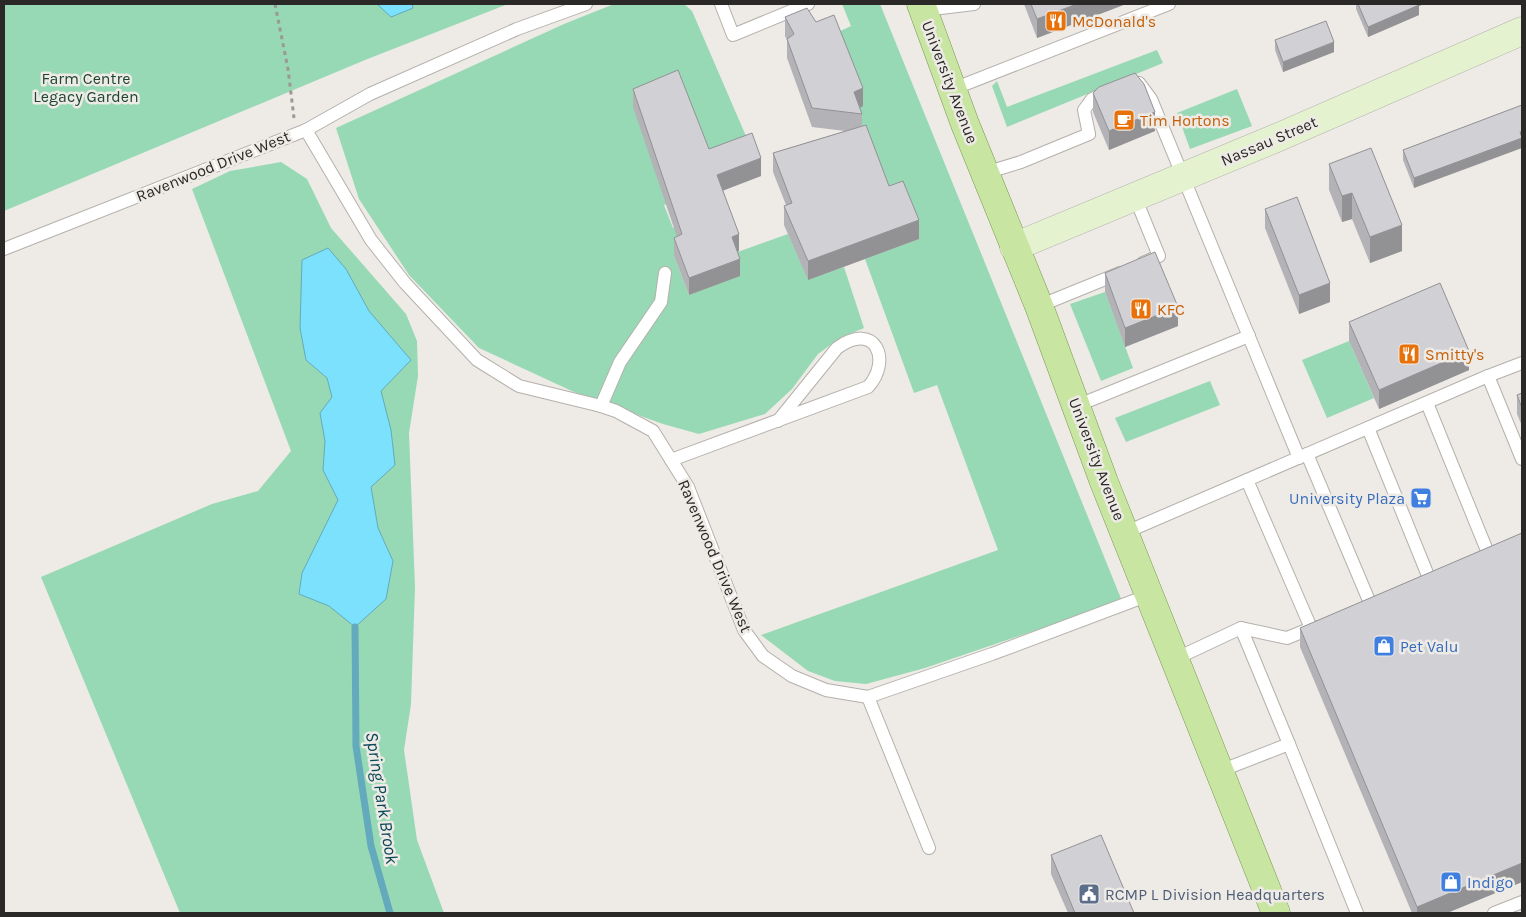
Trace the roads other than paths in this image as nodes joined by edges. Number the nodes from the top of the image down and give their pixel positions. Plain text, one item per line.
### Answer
1 (586, 4) edge
2 (721, 4) edge
3 (808, 4) edge
4 (974, 4) edge
5 (1169, 4) edge
6 (922, 7) edge
7 (1522, 31) edge
8 (953, 89) junction
9 (301, 132) junction
10 (985, 174) junction
11 (1184, 177) junction
12 (1135, 197) junction
13 (1014, 247) junction
14 (4, 249) edge
15 (665, 273) dead end
16 (1039, 306) junction
17 (1249, 336) junction
18 (1522, 363) edge
19 (1488, 376) junction
20 (1427, 403) junction
21 (601, 406) junction
22 (1076, 406) junction
23 (778, 421) junction
24 (1368, 428) junction
25 (1303, 456) junction
26 (1522, 459) edge
27 (671, 460) junction
28 (1247, 480) junction
29 (1124, 532) junction
30 (1488, 553) edge
31 (1429, 578) edge
32 (1149, 595) junction
33 (1370, 603) edge
34 (1328, 621) edge
35 (1241, 628) junction
36 (1311, 628) junction
37 (1175, 659) junction
38 (868, 697) junction
39 (1290, 744) junction
40 (1220, 771) junction
41 (929, 848) dead end
42 (1522, 902) edge
43 (1276, 913) edge
44 (1357, 913) edge
45 (1494, 913) edge

1 - 9 lane
2 - 3 lane
4 - 6 lane
5 - 8 lane
6 - 8 main road, University Avenue
7 - 11 street, Nassau Street
8 - 10 main road, University Avenue
9 - 14 lane, Ravenwood Drive West
9 - 21 lane, Ravenwood Drive West
10 - 11 lane
10 - 13 main road, University Avenue
11 - 12 street, Nassau Street
11 - 17 lane
12 - 13 street, Nassau Street
12 - 16 lane
13 - 16 main road, University Avenue
15 - 21 lane
16 - 22 main road, University Avenue
17 - 22 lane
17 - 25 lane
18 - 19 lane
19 - 20 lane
19 - 26 lane
20 - 24 lane
20 - 30 lane
21 - 27 lane, Ravenwood Drive West
22 - 29 main road, University Avenue
23 - 23 lane
23 - 27 lane
24 - 25 lane
24 - 31 lane
25 - 28 lane
25 - 33 lane
27 - 38 lane, Ravenwood Drive West
28 - 29 lane
28 - 36 lane
29 - 32 main road, University Avenue
32 - 37 main road, University Avenue
32 - 38 lane, Ravenwood Drive West
34 - 36 lane
35 - 36 lane
35 - 37 lane
35 - 39 lane
37 - 40 main road, University Avenue
38 - 41 lane
39 - 40 lane
39 - 44 lane
40 - 43 main road, University Avenue
42 - 45 lane

